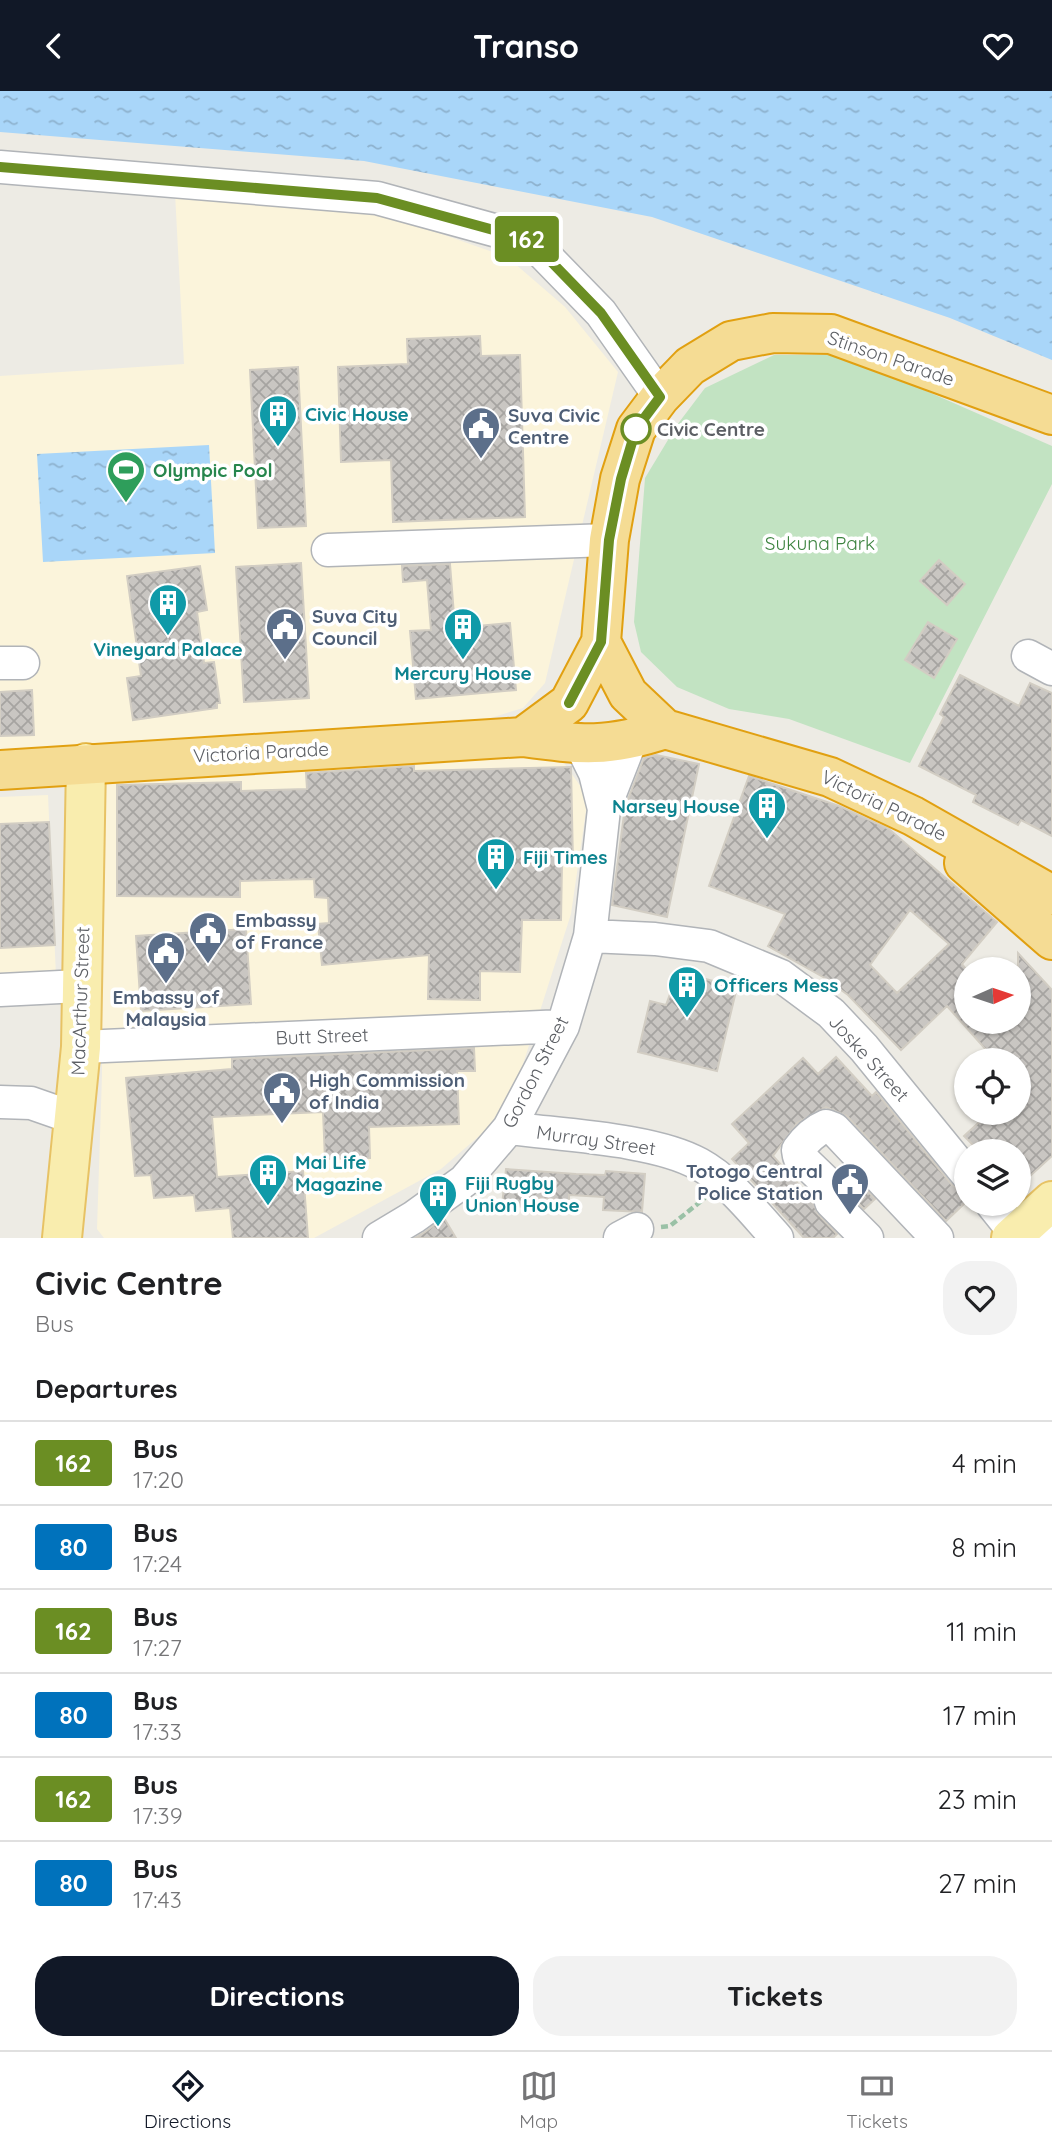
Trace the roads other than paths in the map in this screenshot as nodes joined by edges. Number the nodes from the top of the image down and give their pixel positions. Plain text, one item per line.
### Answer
1 (0, 167) edge
2 (660, 397) junction
3 (1052, 415) edge
4 (609, 540) junction
5 (328, 549) dead end
6 (601, 642) junction
7 (648, 734) junction
8 (523, 737) junction
9 (581, 745) junction
10 (86, 763) junction
11 (0, 770) edge
12 (604, 809) junction
13 (913, 816) junction
14 (1052, 895) edge
15 (590, 936) junction
16 (1052, 940) edge
17 (80, 986) junction
18 (0, 990) edge
19 (563, 1026) junction
20 (81, 1047) junction
21 (0, 1102) edge
22 (74, 1118) junction
23 (509, 1128) junction
24 (954, 1158) edge
25 (1017, 1216) edge
26 (1034, 1224) edge
27 (62, 1238) edge
28 (379, 1238) edge
29 (777, 1238) edge
30 (867, 1238) edge
31 (937, 1238) edge

1 - 2 street
2 - 3 highway, Stinson Parade
2 - 4 highway, Stinson Parade
4 - 5 street
4 - 6 highway, Stinson Parade
6 - 7 highway, Victoria Parade
6 - 8 highway, Stinson Parade
7 - 9 highway, Victoria Parade
7 - 12 street, Gordon Street
7 - 13 highway, Victoria Parade
8 - 9 highway, Victoria Parade
8 - 10 highway, Victoria Parade
9 - 12 street, Gordon Street
10 - 11 highway, Victoria Parade
10 - 17 main road, MacArthur Street
12 - 15 street, Gordon Street
13 - 14 highway, Victoria Parade
13 - 16 highway
15 - 19 street, Gordon Street
15 - 24 street, Joske Street
17 - 18 street
17 - 20 main road, MacArthur Street
19 - 20 street, Butt Street
19 - 23 street, Gordon Street
20 - 22 main road, MacArthur Street
21 - 22 street
22 - 27 main road, MacArthur Street
23 - 28 street, Gordon Street
23 - 29 street, Murray Street
25 - 26 street
30 - 31 street

